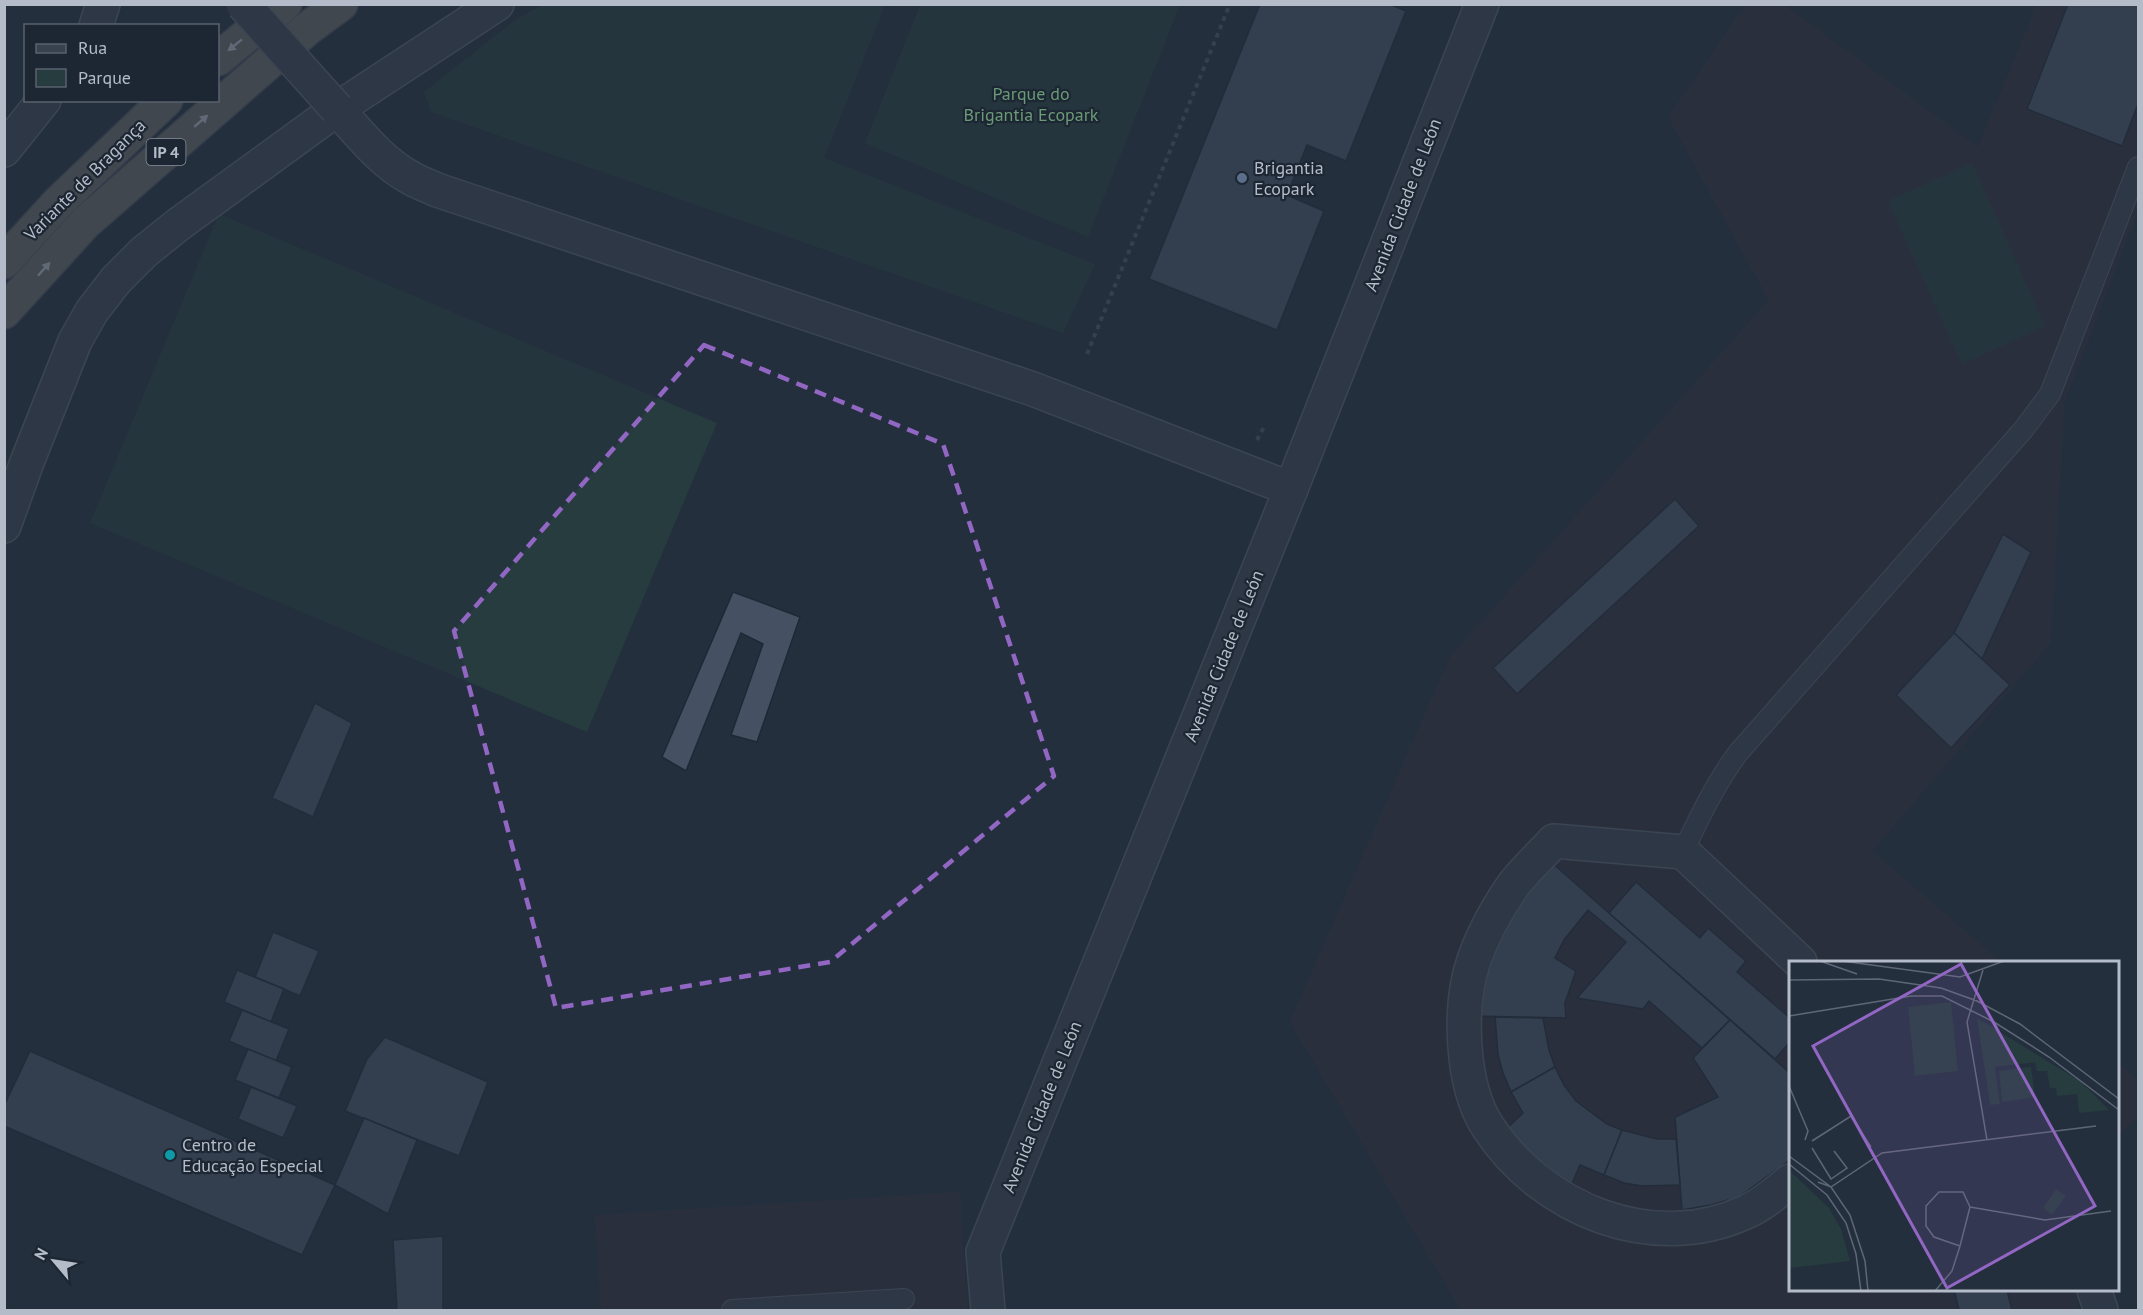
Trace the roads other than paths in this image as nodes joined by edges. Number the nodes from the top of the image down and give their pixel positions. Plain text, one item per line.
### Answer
1 (103, 4) edge
2 (243, 4) edge
3 (285, 4) edge
4 (341, 4) edge
5 (497, 4) edge
6 (1482, 4) edge
7 (97, 24) edge
8 (219, 58) edge
9 (42, 102) edge
10 (164, 102) edge
11 (337, 109) junction
12 (4, 150) edge
13 (2139, 167) edge
14 (4, 262) edge
15 (4, 312) edge
16 (1291, 489) junction
17 (4, 526) edge
18 (1683, 852) junction
19 (1798, 961) edge
20 (1789, 1183) edge
21 (2094, 1291) edge
22 (904, 1299) dead end
23 (732, 1311) edge
24 (988, 1311) edge
25 (2101, 1311) edge

1 - 7 street
2 - 11 street, bridge
3 -> 8 highway
15 -> 4 highway, Variante de Bragança / IP 4
5 - 11 street
6 - 16 street, Avenida Cidade de León
9 - 12 street
10 - 14 highway, Variante de Bragança / IP 4
11 - 16 street
11 - 17 street
13 - 18 lane
16 - 24 street, Avenida Cidade de León
18 - 19 street
18 - 20 street
21 - 25 street
22 - 23 lane

